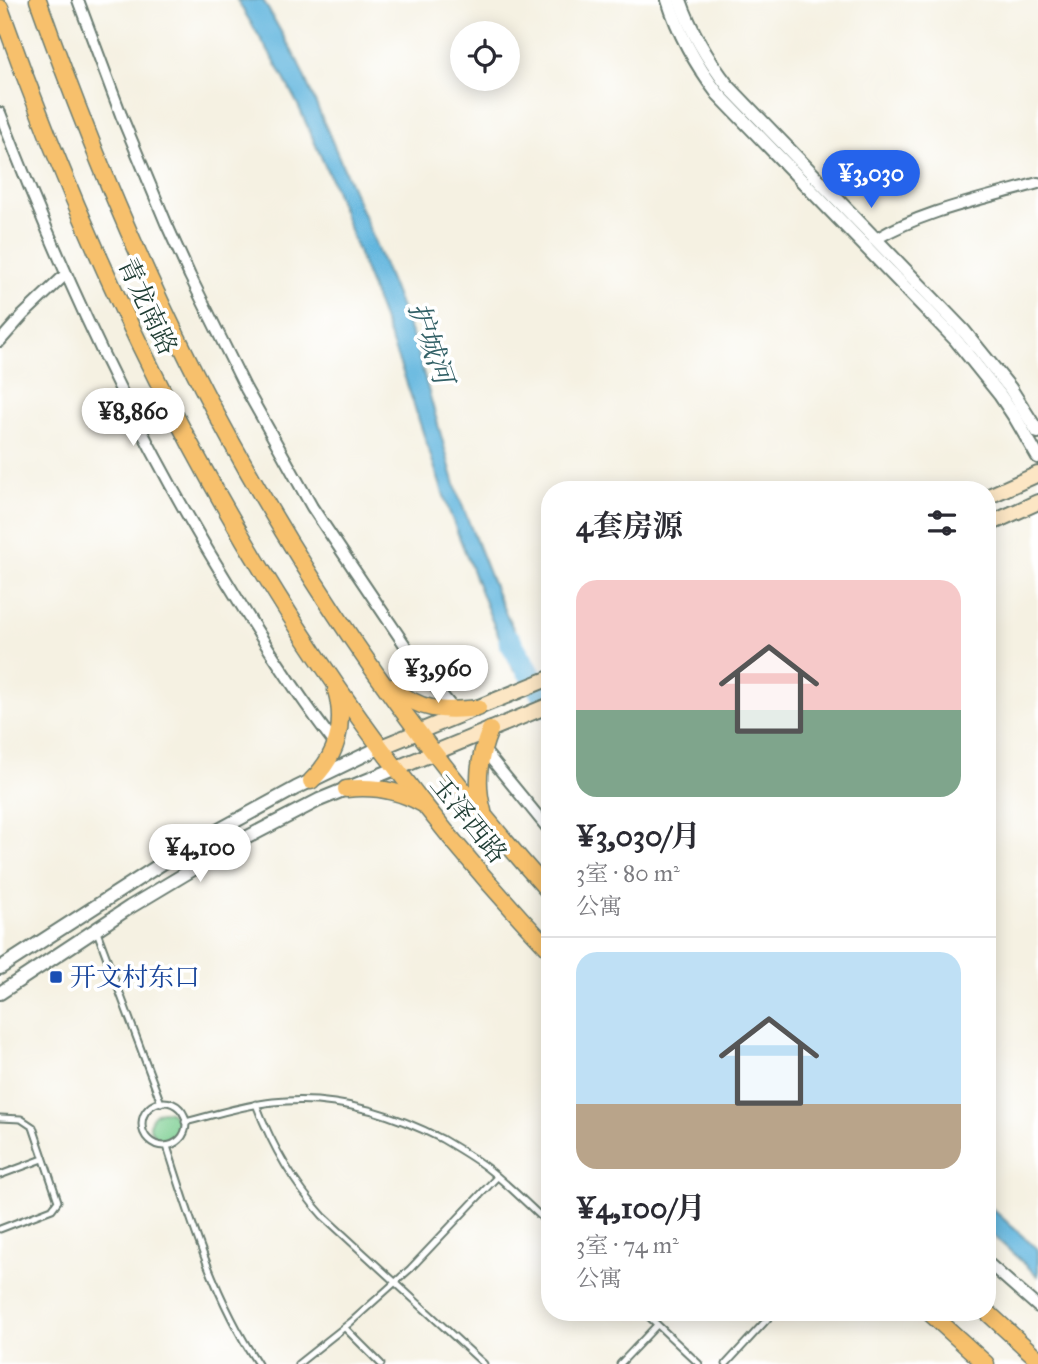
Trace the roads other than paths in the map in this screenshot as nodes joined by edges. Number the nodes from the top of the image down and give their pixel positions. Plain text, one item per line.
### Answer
1 (38, 0) edge
2 (78, 0) edge
3 (668, 0) edge
4 (680, 0) edge
5 (0, 8) edge
6 (0, 113) edge
7 (1038, 183) edge
8 (876, 239) junction
9 (66, 274) junction
10 (0, 341) edge
11 (1038, 432) edge
12 (1038, 457) edge
13 (1038, 474) edge
14 (996, 493) edge
15 (1038, 502) edge
16 (996, 521) edge
17 (323, 666) junction
18 (375, 673) junction
19 (541, 682) edge
20 (478, 708) junction
21 (541, 709) edge
22 (455, 711) junction
23 (490, 730) junction
24 (418, 732) junction
25 (336, 745) junction
26 (381, 747) junction
27 (483, 749) junction
28 (434, 753) junction
29 (397, 768) junction
30 (311, 781) junction
31 (346, 789) junction
32 (425, 805) junction
33 (484, 817) junction
34 (541, 820) edge
35 (541, 883) edge
36 (96, 929) junction
37 (541, 940) edge
38 (0, 968) edge
39 (0, 993) edge
40 (161, 1103) junction
41 (256, 1104) junction
42 (0, 1118) edge
43 (185, 1122) junction
44 (167, 1146) junction
45 (43, 1160) junction
46 (0, 1175) edge
47 (497, 1177) junction
48 (541, 1217) edge
49 (0, 1229) edge
50 (996, 1270) edge
51 (396, 1283) junction
52 (1038, 1307) edge
53 (653, 1321) edge
54 (766, 1321) edge
55 (939, 1321) edge
56 (996, 1321) edge
57 (657, 1325) junction
58 (345, 1328) junction
59 (1038, 1359) edge
60 (258, 1364) edge
61 (298, 1364) edge
62 (380, 1364) edge
63 (484, 1364) edge
64 (620, 1364) edge
65 (699, 1364) edge
66 (726, 1364) edge
67 (986, 1364) edge

1 - 18 main road, 青龙南路
2 - 22 street
3 - 12 street
4 - 8 street
5 - 17 main road, 青龙南路
6 - 9 street
7 - 8 street
8 - 11 street
9 - 10 street
9 - 25 street
13 - 14 main road
15 - 16 main road
17 - 25 main road
17 - 26 main road, 青龙南路
18 - 22 main road
18 - 24 main road, 青龙南路
19 - 20 main road
20 - 22 main road
20 - 24 main road
21 - 23 main road
23 - 27 main road
23 - 28 main road
24 - 26 main road
24 - 28 main road, 玉泽西路
25 - 30 main road
26 - 29 main road, 玉泽西路
26 - 30 street
27 - 33 main road
27 - 34 street
28 - 29 main road
28 - 33 main road, 玉泽西路
29 - 31 street
29 - 32 main road, 玉泽西路
30 - 38 street
31 - 32 main road
31 - 36 street
32 - 37 main road, 玉泽西路
33 - 35 main road, 玉泽西路
36 - 39 street
36 - 40 lane
40 - 43 lane
40 - 44 lane
41 - 43 lane
41 - 47 lane
41 - 51 lane
42 - 45 lane
43 - 44 lane
44 - 60 lane
45 - 46 lane
45 - 49 lane
47 - 48 lane
47 - 51 lane
50 - 52 street
51 - 58 lane
51 - 63 lane
53 - 57 lane
54 - 66 lane
55 - 67 main road
56 - 59 main road
57 - 64 lane
57 - 65 lane
58 - 61 lane
58 - 62 lane

